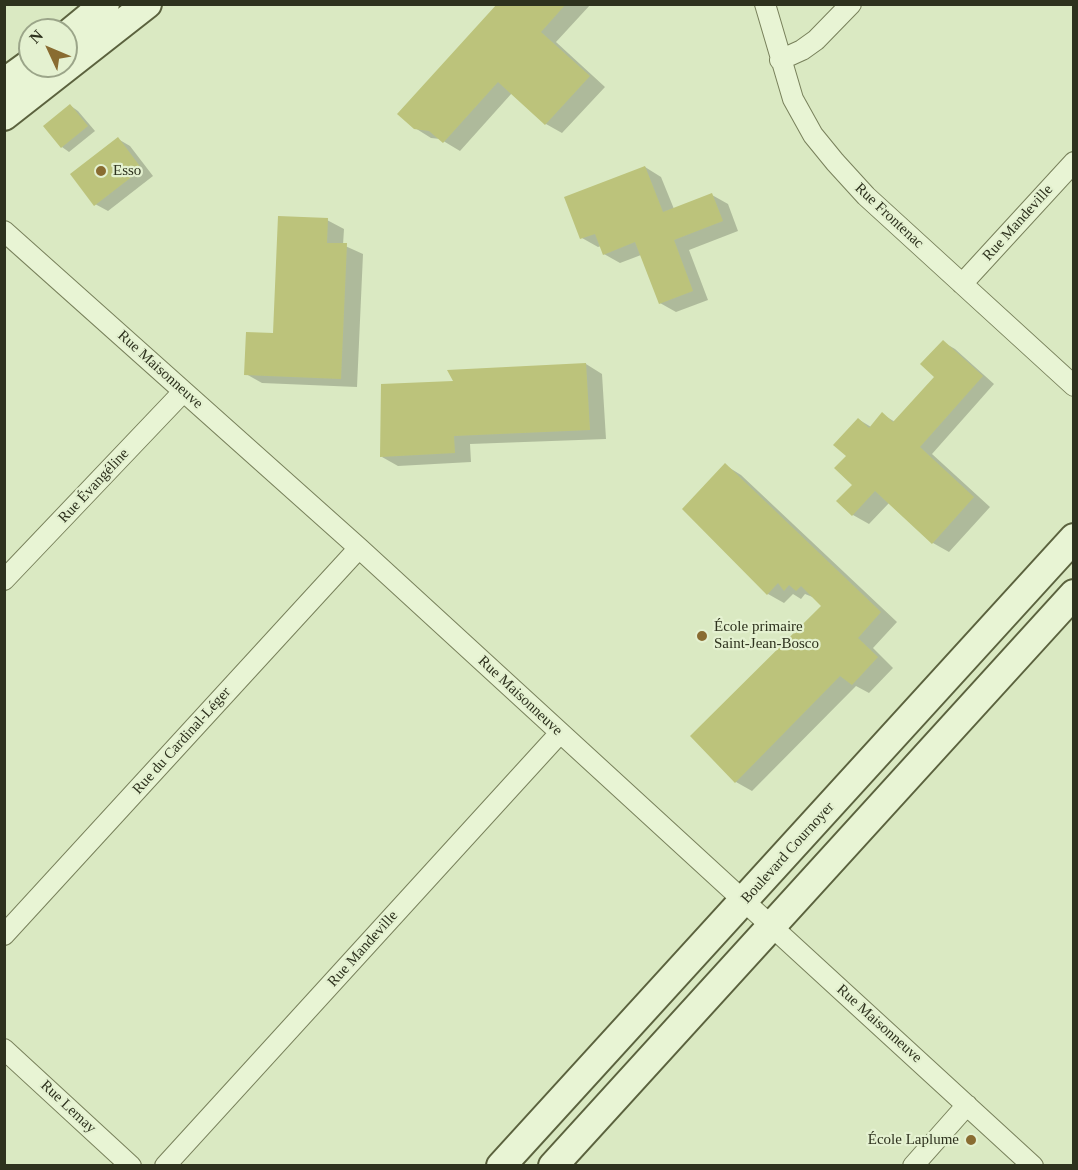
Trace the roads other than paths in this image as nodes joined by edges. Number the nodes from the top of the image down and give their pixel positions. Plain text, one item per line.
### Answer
1 (105, 4) edge
2 (765, 4) edge
3 (851, 4) edge
4 (131, 9) edge
5 (78, 26) edge
6 (780, 60) junction
7 (18, 73) edge
8 (4, 83) edge
9 (4, 117) edge
10 (1074, 162) edge
11 (4, 231) edge
12 (962, 284) junction
13 (1074, 386) edge
14 (183, 392) junction
15 (1074, 538) edge
16 (359, 548) junction
17 (5, 579) edge
18 (1074, 594) edge
19 (561, 733) junction
20 (744, 901) junction
21 (771, 926) junction
22 (4, 935) edge
23 (4, 1049) edge
24 (967, 1105) junction
25 (131, 1166) edge
26 (165, 1166) edge
27 (501, 1166) edge
28 (553, 1166) edge
29 (913, 1166) edge
30 (1033, 1166) edge

1 - 5 street
2 - 6 street, Rue Frontenac
3 - 6 street
4 - 9 street
6 - 12 street, Rue Frontenac
7 - 8 street
10 - 12 street, Rue Mandeville
11 - 14 street, Rue Maisonneuve
12 - 13 street, Rue Frontenac
14 - 16 street, Rue Maisonneuve
14 - 17 street, Rue Évangéline
15 - 20 street, Boulevard Cournoyer
16 - 19 street, Rue Maisonneuve
16 - 22 street, Rue du Cardinal-Léger
18 - 21 street
19 - 20 street, Rue Maisonneuve
19 - 26 street, Rue Mandeville
20 - 21 street, Rue Maisonneuve
20 - 27 street, Boulevard Cournoyer
21 - 24 street, Rue Maisonneuve
21 - 28 street
23 - 25 street, Rue Lemay
24 - 29 street
24 - 30 street, Rue Maisonneuve

